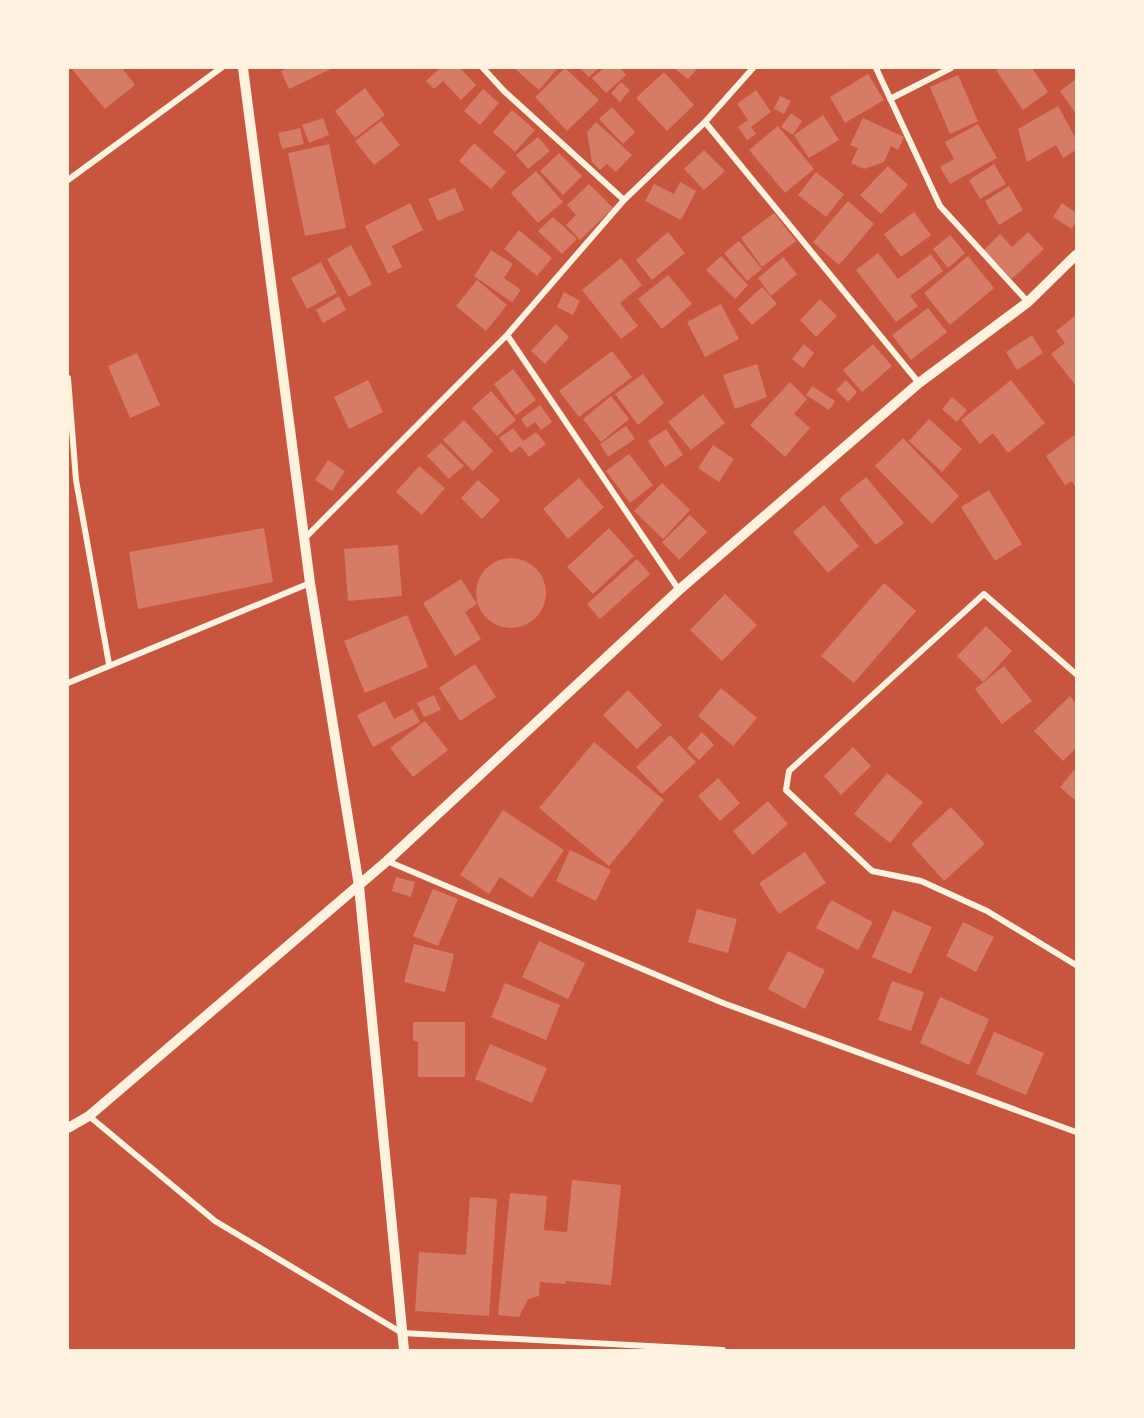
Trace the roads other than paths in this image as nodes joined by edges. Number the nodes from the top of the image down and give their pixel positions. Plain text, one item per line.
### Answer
1 (220, 68) edge
2 (243, 68) edge
3 (483, 68) edge
4 (753, 68) edge
5 (876, 68) edge
6 (951, 68) edge
7 (890, 99) junction
8 (705, 122) junction
9 (68, 180) edge
10 (624, 200) junction
11 (1077, 255) edge
12 (1028, 302) junction
13 (507, 335) junction
14 (68, 378) edge
15 (918, 383) junction
16 (304, 540) junction
17 (310, 583) junction
18 (679, 590) junction
19 (109, 664) junction
20 (1077, 674) edge
21 (68, 683) edge
22 (387, 861) junction
23 (359, 886) junction
24 (1077, 965) edge
25 (89, 1116) junction
26 (68, 1128) edge
27 (1076, 1130) edge
28 (402, 1333) junction
29 (404, 1350) edge
30 (666, 1350) edge
31 (723, 1350) edge

1 - 9 street
2 - 16 street
3 - 10 street
4 - 8 street
5 - 7 street
6 - 7 street
7 - 12 street
8 - 10 street
8 - 15 street
10 - 13 street
11 - 12 street
12 - 15 street
13 - 16 street
13 - 18 street
14 - 19 street
15 - 18 street
16 - 17 street
17 - 19 street
17 - 23 street
18 - 22 street
19 - 21 street
20 - 24 street
22 - 23 street
22 - 27 street
23 - 25 street
23 - 28 street
25 - 26 street
25 - 28 street
28 - 29 street
28 - 30 street
30 - 31 street

